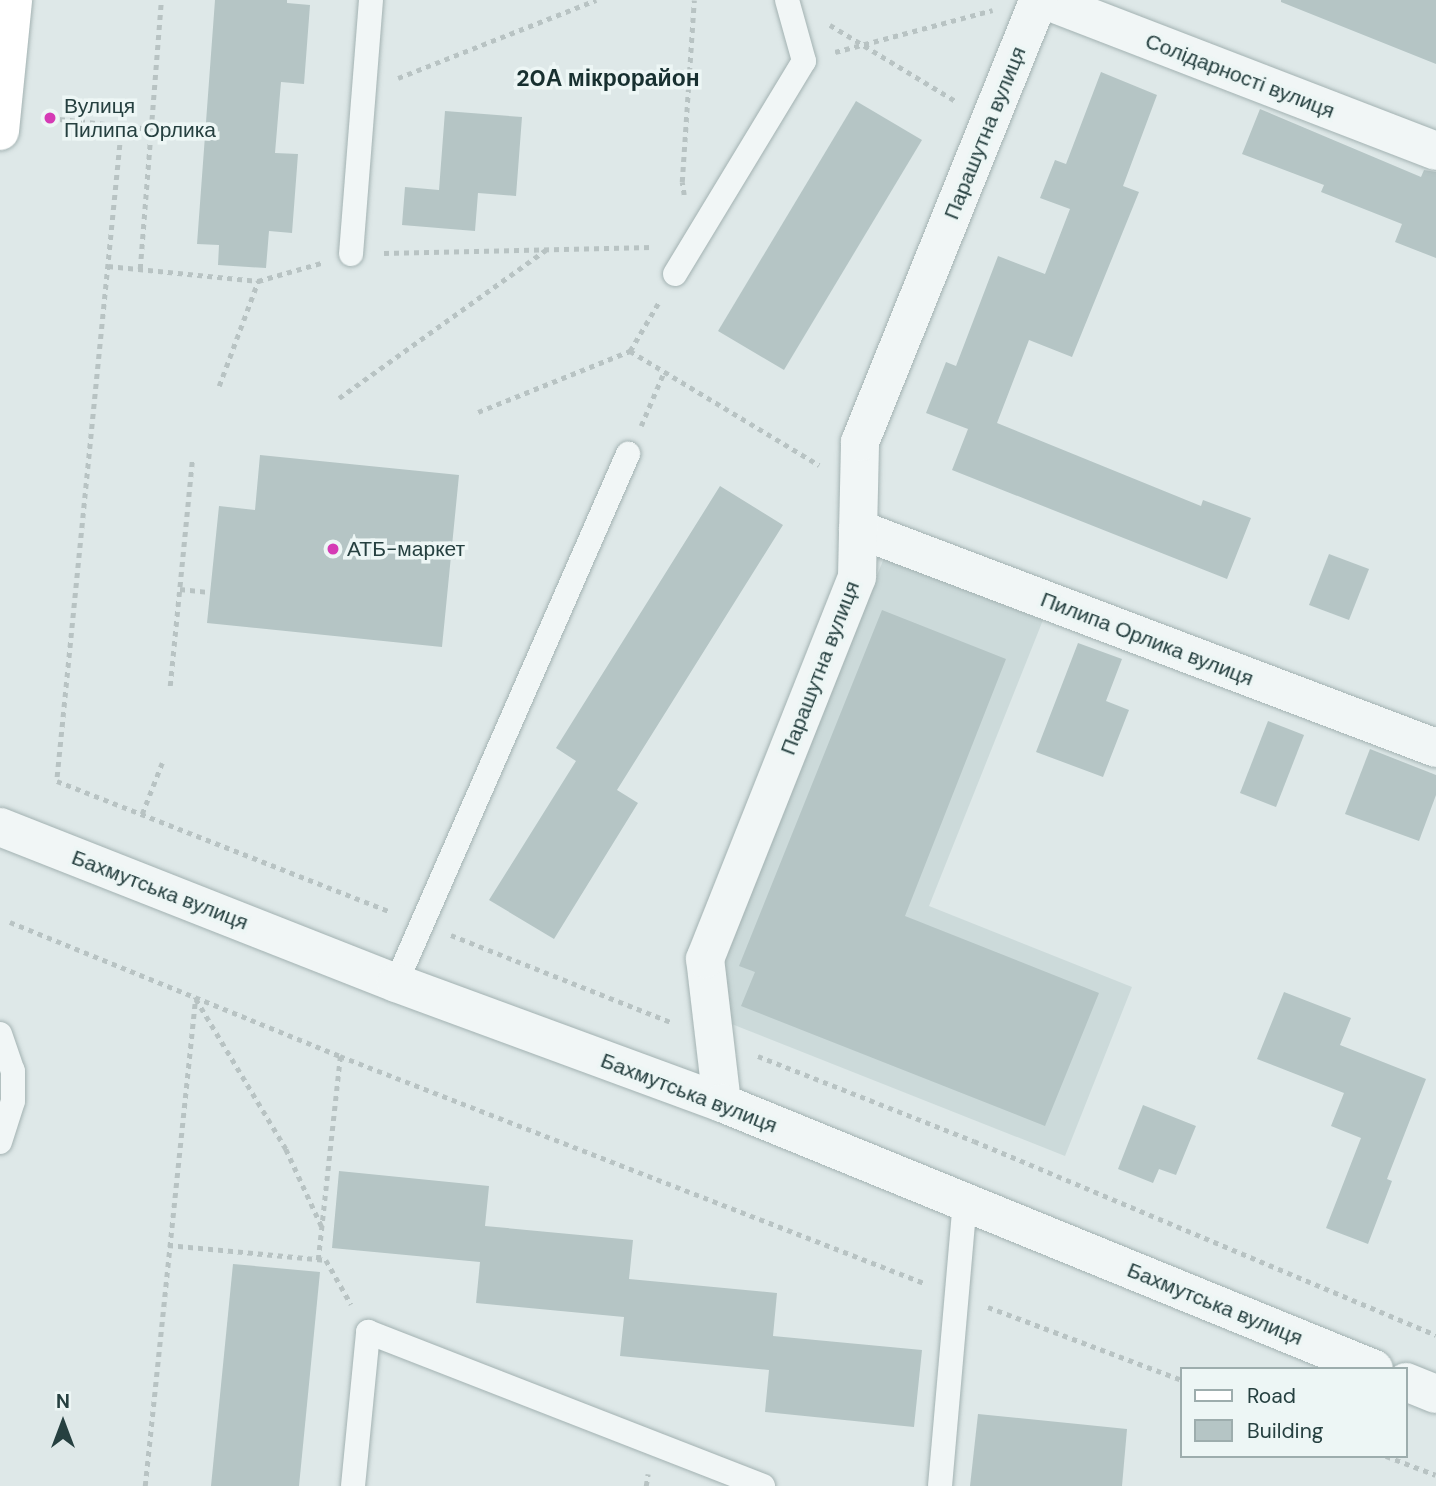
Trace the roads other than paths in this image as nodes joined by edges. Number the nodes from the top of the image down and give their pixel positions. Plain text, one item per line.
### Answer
1 (13, 0) edge
2 (371, 0) edge
3 (787, 0) edge
4 (1045, 0) edge
5 (1022, 3) edge
6 (0, 131) edge
7 (1436, 151) edge
8 (351, 254) road end
9 (676, 274) road end
10 (628, 454) road end
11 (858, 529) junction
12 (1436, 748) edge
13 (0, 827) edge
14 (396, 983) junction
15 (0, 1034) edge
16 (722, 1103) junction
17 (0, 1142) edge
18 (965, 1203) junction
19 (1369, 1367) edge
20 (1408, 1383) edge
21 (1436, 1394) edge
22 (353, 1486) edge
23 (763, 1486) edge
24 (940, 1486) edge

1 - 6 main road
2 - 8 lane
3 - 9 lane
4 - 7 street, Солідарності вулиця
5 - 11 street, Парашутна вулиця
10 - 14 lane
11 - 12 street, Пилипа Орлика вулиця
11 - 16 street, Парашутна вулиця
13 - 14 street, Бахмутська вулиця
14 - 16 street, Бахмутська вулиця
15 - 17 lane
16 - 18 street, Бахмутська вулиця
18 - 19 street, Бахмутська вулиця
18 - 24 lane
20 - 21 street
22 - 23 lane

